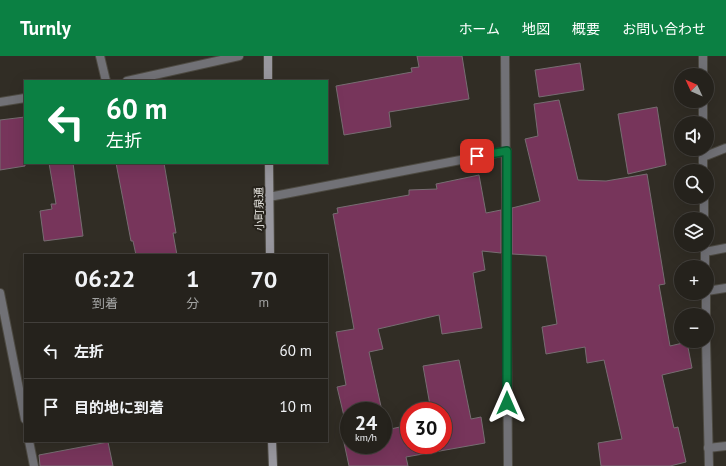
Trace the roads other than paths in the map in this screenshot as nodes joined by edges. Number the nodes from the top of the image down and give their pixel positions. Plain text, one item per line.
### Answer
1 (100, 56) edge
2 (239, 56) edge
3 (268, 56) edge
4 (505, 56) edge
5 (702, 56) edge
6 (703, 68) edge
7 (106, 80) edge
8 (131, 80) edge
9 (268, 80) edge
10 (24, 98) edge
11 (0, 102) edge
12 (726, 148) edge
13 (507, 151) junction
14 (714, 151) edge
15 (269, 164) edge
16 (269, 197) junction
17 (726, 248) edge
18 (714, 249) edge
19 (270, 254) edge
20 (726, 288) edge
21 (714, 290) edge
22 (0, 293) edge
23 (706, 348) edge
24 (24, 414) edge
25 (29, 442) edge
26 (272, 442) edge
27 (726, 446) edge
28 (708, 448) junction
29 (34, 466) edge
30 (273, 466) edge
31 (508, 466) edge
32 (708, 466) edge

1 - 7 street
2 - 8 street
3 - 9 street
4 - 13 street
5 - 6 street
10 - 11 street
12 - 14 street
13 - 16 street
13 - 31 street
15 - 16 street, 小町泉通
16 - 19 street, 小町泉通
17 - 18 street
20 - 21 street
22 - 24 street
23 - 28 street
25 - 29 street
26 - 30 street
27 - 28 street
28 - 32 street

